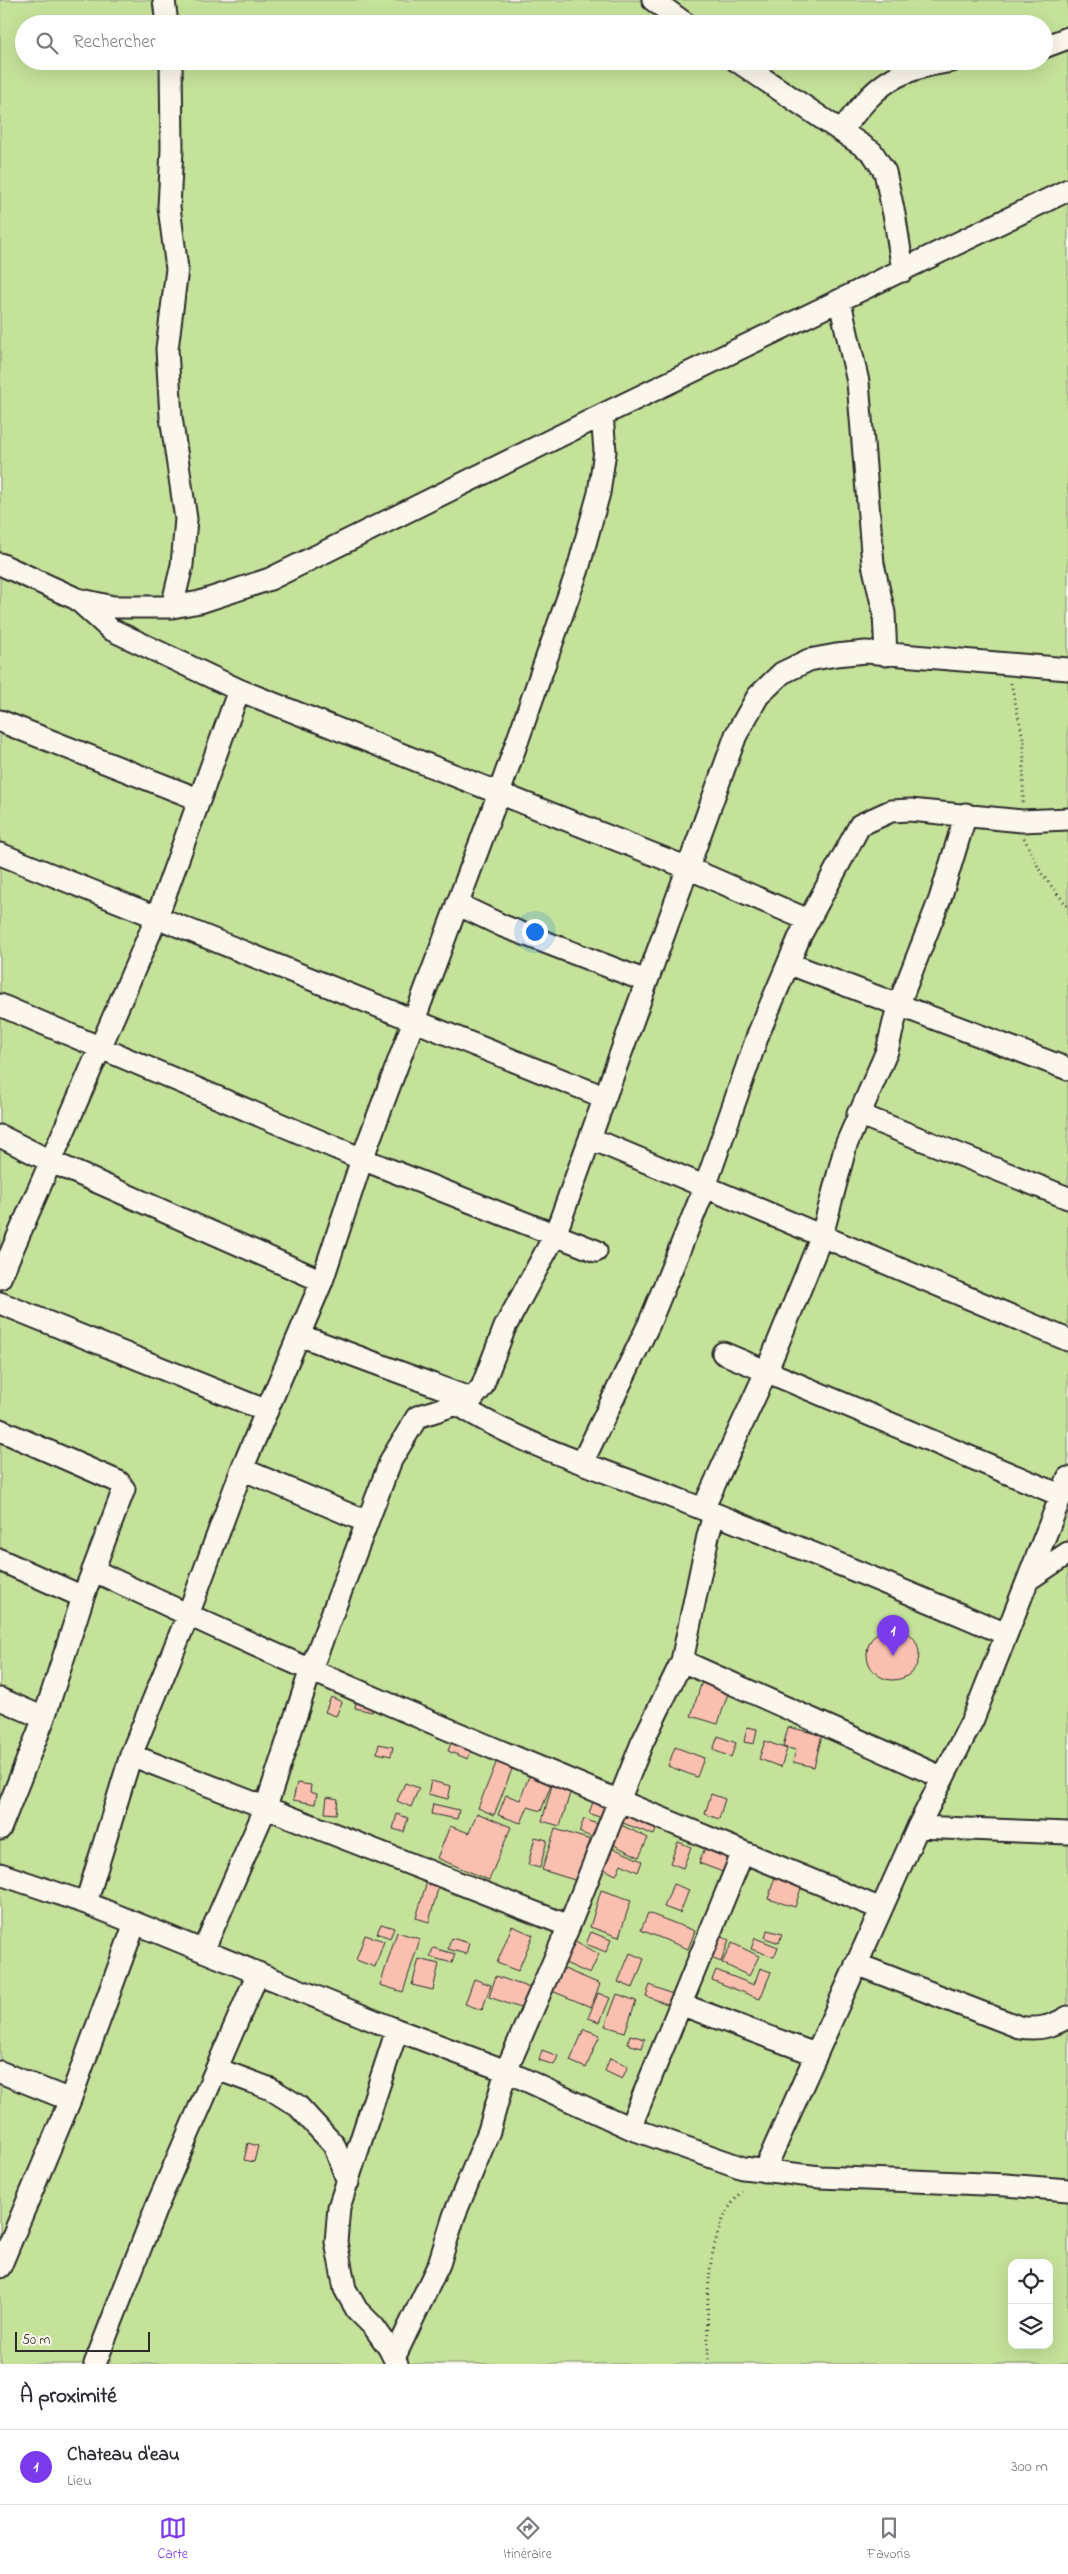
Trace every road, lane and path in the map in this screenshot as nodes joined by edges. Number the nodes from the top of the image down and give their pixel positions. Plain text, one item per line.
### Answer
1 (164, 0) edge
2 (653, 0) edge
3 (166, 15) edge
4 (674, 15) edge
5 (1068, 38) edge
6 (1053, 44) edge
7 (171, 70) edge
8 (750, 70) edge
9 (912, 70) edge
10 (841, 131) junction
11 (1068, 190) edge
12 (903, 271) junction
13 (840, 302) junction
14 (602, 415) junction
15 (0, 564) edge
16 (77, 599) junction
17 (172, 606) junction
18 (886, 655) junction
19 (1007, 663) junction
20 (1068, 669) edge
21 (239, 690) junction
22 (0, 721) edge
23 (499, 793) junction
24 (198, 799) junction
25 (966, 814) junction
26 (1068, 820) edge
27 (1022, 821) junction
28 (0, 854) edge
29 (688, 868) junction
30 (457, 904) junction
31 (1068, 907) edge
32 (157, 917) junction
33 (808, 920) junction
34 (790, 964) junction
35 (646, 981) junction
36 (0, 1004) edge
37 (898, 1006) junction
38 (413, 1019) junction
39 (99, 1047) junction
40 (1068, 1070) edge
41 (604, 1097) junction
42 (858, 1114) junction
43 (0, 1136) edge
44 (590, 1138) junction
45 (362, 1159) junction
46 (52, 1162) junction
47 (705, 1187) junction
48 (1068, 1198) edge
49 (555, 1235) junction
50 (822, 1235) junction
51 (596, 1251) dead end
52 (0, 1278) edge
53 (322, 1280) junction
54 (0, 1302) edge
55 (299, 1335) junction
56 (1068, 1340) edge
57 (723, 1353) dead end
58 (767, 1370) junction
59 (464, 1402) junction
60 (267, 1412) junction
61 (0, 1430) edge
62 (583, 1461) junction
63 (242, 1469) junction
64 (1064, 1487) edge
65 (709, 1512) junction
66 (367, 1522) junction
67 (1068, 1554) edge
68 (0, 1560) edge
69 (93, 1570) junction
70 (1029, 1579) junction
71 (82, 1596) junction
72 (188, 1615) junction
73 (1006, 1634) junction
74 (682, 1661) junction
75 (311, 1669) junction
76 (0, 1699) edge
77 (44, 1718) junction
78 (131, 1754) junction
79 (941, 1778) junction
80 (618, 1801) junction
81 (266, 1808) junction
82 (918, 1827) junction
83 (0, 1829) edge
84 (1068, 1833) edge
85 (743, 1852) junction
86 (0, 1874) edge
87 (86, 1903) junction
88 (881, 1909) junction
89 (135, 1923) junction
90 (569, 1926) junction
91 (203, 1951) junction
92 (856, 1964) junction
93 (258, 1973) junction
94 (680, 2004) junction
95 (1068, 2017) edge
96 (397, 2030) junction
97 (815, 2054) junction
98 (217, 2069) junction
99 (506, 2071) junction
100 (0, 2072) edge
101 (70, 2100) junction
102 (630, 2128) junction
103 (764, 2171) junction
104 (348, 2182) junction
105 (1068, 2190) edge
106 (0, 2267) edge
107 (396, 2361) edge
108 (95, 2364) edge
109 (708, 2364) edge

1 - 3 street
2 - 4 street
5 - 6 street
7 - 17 street
8 - 10 street
9 - 10 street
10 - 12 street
11 - 12 street
12 - 13 street
13 - 14 street
13 - 18 street
14 - 17 street
14 - 23 street
15 - 16 street
16 - 17 street
16 - 21 street
18 - 19 street
18 - 29 street
19 - 20 street
19 - 27 path
21 - 23 street
21 - 24 street
22 - 24 street
23 - 29 street
23 - 30 street
24 - 32 street
25 - 27 street
25 - 33 street
25 - 37 street
26 - 27 street
27 - 31 path
28 - 32 street
29 - 33 street
29 - 35 street
30 - 35 street
30 - 38 street
32 - 38 street
32 - 39 street
33 - 34 street
34 - 37 street
34 - 47 street
35 - 41 street
36 - 39 street
37 - 40 street
37 - 42 street
38 - 41 street
38 - 45 street
39 - 45 street
39 - 46 street
41 - 44 street
42 - 48 street
42 - 50 street
43 - 46 street
44 - 47 street
44 - 49 street
45 - 49 street
45 - 53 street
46 - 52 street
46 - 53 street
47 - 50 street
47 - 62 street
49 - 51 street
49 - 59 street
50 - 56 street
50 - 58 street
53 - 55 street
54 - 60 street
55 - 59 street
55 - 60 street
57 - 58 street
58 - 64 street
58 - 65 street
59 - 62 street
59 - 66 street
60 - 63 street
61 - 69 street
62 - 65 street
63 - 66 street
63 - 72 street
64 - 70 street
65 - 73 street
65 - 74 street
66 - 75 street
67 - 70 street
68 - 71 street
69 - 71 street
69 - 72 street
70 - 73 street
71 - 77 street
72 - 75 street
72 - 78 street
73 - 79 street
74 - 79 street
74 - 80 street
75 - 80 street
75 - 81 street
76 - 77 street
77 - 83 street
78 - 81 street
78 - 87 street
79 - 82 street
80 - 85 street
80 - 90 street
81 - 90 street
81 - 91 street
82 - 84 street
82 - 88 street
85 - 88 street
85 - 94 street
86 - 87 street
87 - 89 street
88 - 92 street
89 - 91 street
89 - 101 street
90 - 99 street
91 - 93 street
92 - 95 street
92 - 97 street
93 - 96 street
93 - 98 street
94 - 97 street
94 - 102 street
96 - 99 street
96 - 104 street
97 - 103 street
98 - 104 street
98 - 108 street
99 - 102 street
99 - 107 street
100 - 101 street
101 - 106 street
102 - 103 street
103 - 105 street
103 - 109 path
104 - 107 street

